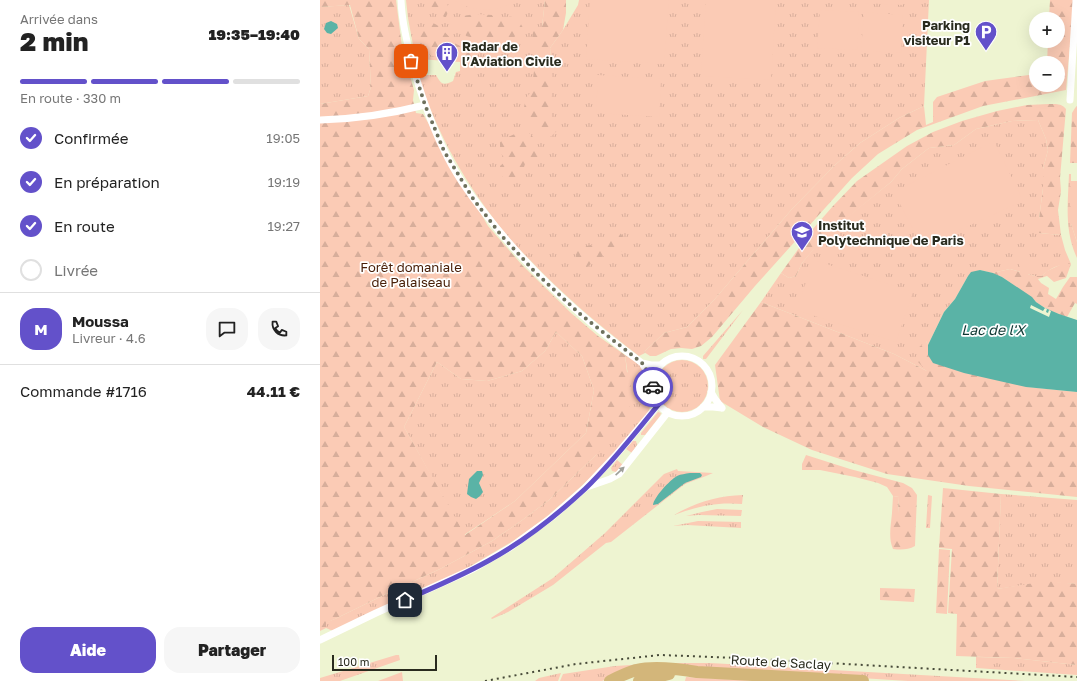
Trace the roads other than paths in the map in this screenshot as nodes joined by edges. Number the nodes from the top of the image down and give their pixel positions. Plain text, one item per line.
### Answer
1 (401, 0) edge
2 (1076, 0) edge
3 (1070, 100) dead end
4 (425, 105) junction
5 (320, 120) edge
6 (642, 363) junction
7 (660, 365) junction
8 (652, 383) junction
9 (711, 392) junction
10 (659, 404) junction
11 (703, 407) junction
12 (668, 412) junction
13 (585, 488) junction
14 (320, 640) edge
15 (697, 672) junction
16 (610, 681) edge
17 (639, 681) edge
18 (863, 681) edge

1 - 4 street
2 - 3 street
4 - 5 street
4 - 6 street
6 - 7 street
6 - 8 street
7 - 8 street
7 - 9 street
8 - 10 street
9 - 11 street
9 - 11 street
10 - 12 street
10 - 13 street
11 - 12 street
13 -> 12 street
13 - 14 street
15 - 16 main road, Route de Saclay
15 - 17 main road, Route de Saclay
15 - 18 main road, Route de Saclay

